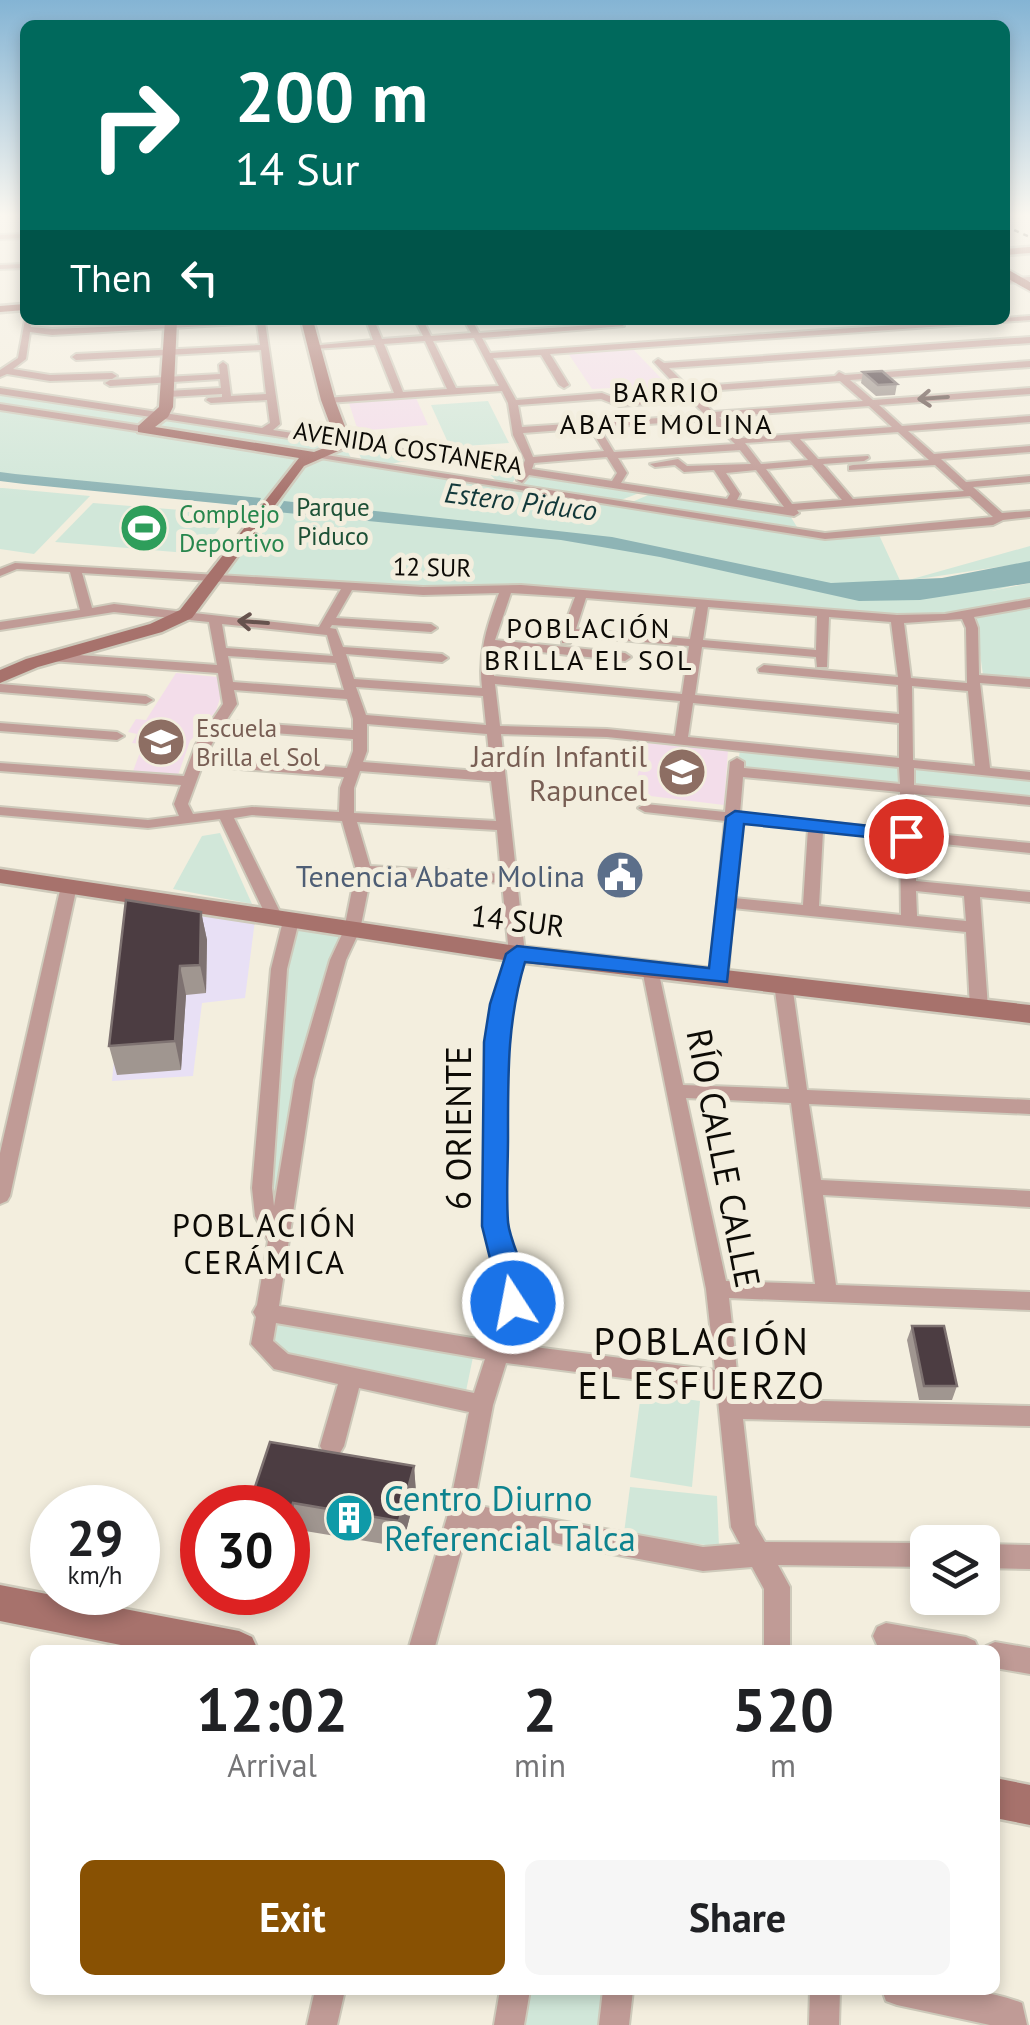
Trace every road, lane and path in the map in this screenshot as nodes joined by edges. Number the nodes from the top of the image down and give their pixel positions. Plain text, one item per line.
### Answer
1 (27, 325) edge
2 (81, 325) edge
3 (121, 325) edge
4 (170, 325) edge
5 (220, 325) edge
6 (262, 325) edge
7 (308, 325) edge
8 (372, 325) edge
9 (421, 325) edge
10 (471, 325) edge
11 (593, 325) edge
12 (618, 325) edge
13 (782, 325) edge
14 (874, 325) edge
15 (895, 325) edge
16 (792, 334) junction
17 (476, 335) junction
18 (427, 338) junction
19 (1030, 340) edge
20 (378, 342) junction
21 (640, 345) junction
22 (314, 346) junction
23 (264, 347) junction
24 (924, 348) junction
25 (222, 350) junction
26 (169, 352) junction
27 (544, 352) junction
28 (120, 355) junction
29 (816, 355) junction
30 (487, 356) junction
31 (76, 357) junction
32 (1030, 364) edge
33 (661, 366) junction
34 (953, 370) junction
35 (4, 372) edge
36 (224, 376) junction
37 (71, 378) junction
38 (842, 378) junction
39 (108, 382) junction
40 (135, 383) junction
41 (564, 384) dead end
42 (167, 387) junction
43 (504, 388) junction
44 (0, 391) edge
45 (453, 391) junction
46 (1030, 391) edge
47 (690, 394) junction
48 (985, 394) junction
49 (226, 395) junction
50 (398, 395) junction
51 (210, 396) junction
52 (269, 397) junction
53 (241, 398) junction
54 (64, 399) junction
55 (328, 400) junction
56 (561, 400) junction
57 (614, 402) junction
58 (642, 402) junction
59 (512, 403) junction
60 (870, 403) junction
61 (996, 403) dead end
62 (0, 406) edge
63 (130, 409) junction
64 (1007, 411) dead end
65 (163, 414) junction
66 (712, 416) junction
67 (698, 418) junction
68 (1024, 419) edge
69 (210, 421) junction
70 (656, 421) junction
71 (639, 422) junction
72 (624, 423) junction
73 (242, 426) junction
74 (577, 426) junction
75 (592, 426) junction
76 (549, 428) junction
77 (143, 429) junction
78 (1030, 429) edge
79 (266, 430) junction
80 (517, 430) junction
81 (901, 430) junction
82 (841, 434) junction
83 (794, 438) junction
84 (345, 443) junction
85 (741, 444) junction
86 (724, 448) junction
87 (1030, 449) edge
88 (660, 452) junction
89 (642, 453) junction
90 (610, 454) junction
91 (313, 456) junction
92 (577, 456) junction
93 (564, 457) junction
94 (935, 459) junction
95 (353, 462) junction
96 (868, 462) junction
97 (650, 464) junction
98 (529, 465) junction
99 (819, 466) junction
100 (759, 467) junction
101 (718, 468) junction
102 (684, 469) junction
103 (882, 477) dead end
104 (581, 479) junction
105 (1030, 479) edge
106 (615, 484) junction
107 (515, 488) junction
108 (969, 489) junction
109 (654, 490) junction
110 (688, 495) junction
111 (924, 497) junction
112 (732, 502) junction
113 (856, 502) junction
114 (624, 504) junction
115 (829, 504) junction
116 (934, 506) dead end
117 (792, 510) junction
118 (1030, 514) edge
119 (944, 516) dead end
120 (1000, 517) junction
121 (911, 519) dead end
122 (954, 526) junction
123 (920, 529) junction
124 (887, 532) junction
125 (809, 534) junction
126 (855, 535) junction
127 (0, 570) edge
128 (74, 570) junction
129 (214, 578) junction
130 (348, 587) junction
131 (506, 588) junction
132 (582, 594) junction
133 (1030, 603) edge
134 (702, 604) junction
135 (88, 612) junction
136 (823, 614) junction
137 (182, 617) junction
138 (215, 620) junction
139 (900, 620) junction
140 (970, 622) junction
141 (327, 625) junction
142 (0, 626) edge
143 (431, 628) dead end
144 (568, 632) junction
145 (630, 638) junction
146 (488, 643) junction
147 (697, 643) junction
148 (562, 650) junction
149 (766, 650) junction
150 (222, 652) junction
151 (822, 654) junction
152 (340, 655) junction
153 (51, 656) junction
154 (625, 657) junction
155 (442, 658) dead end
156 (9, 667) edge
157 (764, 669) junction
158 (226, 670) junction
159 (822, 674) junction
160 (0, 677) edge
161 (905, 681) junction
162 (974, 683) junction
163 (1030, 683) edge
164 (230, 686) junction
165 (488, 686) junction
166 (0, 688) edge
167 (350, 689) junction
168 (615, 692) junction
169 (686, 698) junction
170 (146, 700) dead end
171 (761, 706) junction
172 (904, 718) junction
173 (214, 724) junction
174 (0, 727) edge
175 (361, 727) junction
176 (494, 730) junction
177 (117, 736) dead end
178 (681, 740) junction
179 (739, 746) junction
180 (196, 761) junction
181 (906, 762) junction
182 (0, 767) edge
183 (353, 770) junction
184 (983, 771) junction
185 (736, 772) junction
186 (498, 776) junction
187 (1030, 776) edge
188 (190, 782) junction
189 (904, 790) junction
190 (1030, 801) edge
191 (645, 808) dead end
192 (0, 812) edge
193 (224, 814) junction
194 (348, 815) junction
195 (735, 817) junction
196 (188, 820) junction
197 (502, 826) junction
198 (816, 826) junction
199 (906, 836) junction
200 (1030, 848) edge
201 (364, 870) junction
202 (0, 876) edge
203 (508, 879) junction
204 (908, 885) junction
205 (69, 886) junction
206 (972, 891) junction
207 (1030, 897) edge
208 (726, 902) junction
209 (811, 910) junction
210 (909, 919) junction
211 (283, 920) junction
212 (973, 927) junction
213 (352, 930) junction
214 (517, 954) junction
215 (650, 969) junction
216 (719, 977) junction
217 (783, 984) junction
218 (980, 1008) junction
219 (1030, 1014) edge
220 (676, 1092) junction
221 (799, 1097) junction
222 (1030, 1107) edge
223 (812, 1187) junction
224 (0, 1196) edge
225 (1030, 1200) edge
226 (279, 1242) junction
227 (717, 1289) junction
228 (827, 1293) junction
229 (1030, 1301) edge
230 (264, 1312) junction
231 (497, 1352) junction
232 (352, 1377) junction
233 (726, 1381) junction
234 (482, 1405) junction
235 (731, 1409) junction
236 (1030, 1416) edge
237 (332, 1446) dead end
238 (460, 1514) junction
239 (910, 1555) edge
240 (758, 1556) junction
241 (1000, 1556) edge
242 (1030, 1557) edge
243 (0, 1603) edge
244 (886, 1636) dead end
245 (214, 1645) edge
246 (422, 1645) edge
247 (777, 1645) edge
248 (937, 1645) edge
249 (1000, 1656) edge
250 (1030, 1661) edge
251 (1000, 1799) edge
252 (1030, 1805) edge
253 (329, 1995) edge
254 (514, 1995) edge
255 (617, 1995) edge
256 (825, 1995) edge
257 (916, 1995) edge
258 (1012, 2020) edge
259 (322, 2025) edge
260 (510, 2025) edge
261 (614, 2025) edge
262 (824, 2025) edge

1 - 2 street
1 - 35 street
2 - 31 street
3 - 28 street
4 - 26 main road
5 - 25 street
6 - 23 street
7 - 22 main road
8 - 20 street
9 - 18 street
10 - 17 street
11 - 17 street
12 - 21 street
13 - 16 street
14 - 16 street
15 - 24 street
16 - 21 street
16 - 29 street
17 - 18 street
17 - 30 street
18 - 20 street
18 - 45 street
19 - 24 street
20 - 22 street
20 - 50 street
21 - 27 street
21 - 33 street
22 - 55 main road
23 - 25 street
23 - 52 street
24 - 29 street
24 - 34 street
25 - 26 street
25 - 36 street
26 - 28 street
26 - 42 main road
27 - 30 street
27 - 41 street
28 - 31 street
28 - 39 street
29 - 33 street
29 - 38 street
30 - 43 street
31 - 37 street
32 - 34 street
33 - 47 street
34 - 38 street
34 - 48 street
35 - 37 street
36 - 42 street
36 - 49 street
37 - 39 street
37 - 54 street
38 - 47 street
38 - 60 street
39 - 40 street
40 - 42 street
40 - 63 street
42 - 51 street
42 - 65 main road
43 - 45 street
43 - 59 street
44 - 54 street
45 - 50 street
46 - 48 street
47 - 58 street
47 - 66 street
48 -> 60 street
48 - 61 street
49 - 51 street
49 - 53 street
50 - 55 street
51 - 69 street
52 - 53 street
52 - 79 street
53 - 73 street
54 - 63 street
55 - 84 main road
56 - 57 street
56 - 59 street
56 - 74 street
57 - 58 street
57 - 72 street
58 - 70 street
59 - 80 street
60 - 66 street
60 - 81 street
62 - 77 street, AVENIDA COSTANERA
63 - 65 street
64 - 68 street
65 - 69 street
65 - 77 main road
66 - 67 street
66 - 85 street
67 - 70 street
67 - 86 street
68 - 78 street
68 - 81 street
69 - 73 street
70 - 71 street
71 - 72 street
71 - 88 street
72 - 75 street
73 - 79 street
74 - 75 street
74 - 76 street
75 - 90 street
76 - 80 street
76 - 93 street
77 - 91 main road, AVENIDA COSTANERA
79 - 84 street
80 - 98 street
81 - 82 street
81 - 94 street
82 - 83 street
82 - 96 street
83 - 85 street
83 - 99 street
84 - 91 main road
84 - 95 main road
84 - 98 street
85 - 86 street
85 - 100 street
86 - 88 street
87 - 94 street
88 - 89 street
89 - 90 street
89 - 97 street
90 - 92 street
90 - 106 street
91 - 95 street, AVENIDA COSTANERA
91 - 129 main road
92 - 93 street
92 - 104 street
93 - 98 street
94 - 96 street
94 - 108 street
95 - 107 street, AVENIDA COSTANERA
96 - 99 street
96 - 103 street
97 - 102 street
97 - 109 street
98 - 104 street
98 - 107 street
99 - 100 street
99 - 113 street
100 - 101 street
100 - 117 street
101 - 102 street
101 - 112 street
102 - 110 street
104 - 106 street
105 - 108 street
106 - 109 street
107 - 114 street, AVENIDA COSTANERA
108 - 111 street
108 - 120 street
109 - 110 street
109 - 114 street
110 - 112 street
111 - 113 street
111 - 116 street
112 - 117 street
113 - 115 street
113 - 124 street
114 - 125 street, AVENIDA COSTANERA
115 - 117 street
115 - 126 street
117 - 125 street
118 - 120 street, AVENIDA COSTANERA
119 - 122 street
120 - 122 street, AVENIDA COSTANERA
121 - 123 street
122 - 123 street, AVENIDA COSTANERA
123 - 124 street, AVENIDA COSTANERA
124 - 126 street, AVENIDA COSTANERA
125 - 126 street, AVENIDA COSTANERA
127 - 128 street, 12 SUR
128 - 129 street, 12 SUR
128 - 135 street
129 - 130 street, 12 SUR
129 - 137 main road
130 - 131 street, 12 SUR
130 - 141 street
131 - 132 street, 12 SUR
131 - 146 street
132 - 134 street, 12 SUR
132 - 144 street
133 - 140 street, 12 SUR
134 - 136 street, 12 SUR
134 - 147 street
135 - 137 street
135 - 142 street
136 - 139 street, 12 SUR
136 - 151 street
137 - 138 street
137 - 153 main road
141 -> 138 street
138 - 150 street
139 - 140 street, 12 SUR
139 - 161 street
140 - 162 street
141 - 143 street
141 - 152 street
144 - 145 street
144 - 148 street
145 - 147 street
145 - 154 street
146 - 148 street
146 - 165 street
147 - 149 street
147 - 169 street
148 - 154 street
149 - 151 street
149 - 157 street
150 - 152 street
150 - 158 street
151 - 159 street
152 - 155 street
152 - 167 street
153 - 156 main road
153 - 158 street
154 - 168 street
156 - 160 main road
157 - 159 street
157 - 171 street
158 - 164 street
159 - 161 street
161 - 162 street
161 - 172 street
162 - 163 street
162 - 184 street
164 - 167 street
164 - 173 street
165 - 167 street
165 - 168 street
165 - 176 street
166 - 170 street
167 - 175 street
168 - 169 street
169 - 171 street
169 - 178 street
171 - 172 street
172 - 181 street
173 - 175 street
173 - 180 street
174 - 177 street
175 - 176 street
175 - 183 street
176 - 178 street
176 - 186 street
178 - 179 street
179 - 181 street
179 - 185 street
180 - 183 street
180 - 188 street
181 - 184 street
181 - 189 street
182 - 188 street
183 - 186 street
183 - 194 street
184 - 187 street
185 - 189 street
185 - 195 street
186 - 197 street
188 - 196 street
189 - 190 street
189 - 199 street
191 - 195 street
192 - 196 street
193 - 194 street
193 - 196 street
193 - 211 street
194 - 197 street
194 - 201 street
195 - 198 street
195 - 208 street
197 - 203 street
198 - 199 street
198 - 209 street
199 - 200 street
199 - 204 street
201 - 203 street
201 - 213 street
202 - 205 main road, 14 SUR
203 - 214 street
204 - 206 street
204 - 210 street
205 - 211 main road, 14 SUR
205 - 224 street
206 - 207 street
206 - 212 street
208 - 209 street
208 - 216 street
209 - 210 street
210 - 212 street
211 - 213 main road, 14 SUR
211 - 226 street
212 - 218 street
213 - 214 main road, 14 SUR
213 - 226 street
214 - 215 main road, 14 SUR
214 - 231 street, 6 ORIENTE
215 - 216 main road, 14 SUR
215 - 220 street, RÍO CALLE CALLE
216 - 217 main road, 14 SUR
217 - 218 main road, 14 SUR
217 - 221 street
218 - 219 main road, 14 SUR
220 - 221 street
220 - 227 street, RÍO CALLE CALLE
221 - 222 street
221 - 223 street
223 - 225 street
223 - 228 street
226 - 230 street
227 - 228 street
227 - 233 street, RÍO CALLE CALLE
228 - 229 street
230 - 231 street
230 - 232 street
231 - 233 street
231 - 234 street, 6 ORIENTE
232 - 234 street
232 - 237 street
233 - 235 street, RÍO CALLE CALLE
234 - 238 street, 6 ORIENTE
235 - 236 street
235 - 240 street, RÍO CALLE CALLE
238 - 240 street
238 - 246 street, 6 ORIENTE
239 - 240 street
240 - 247 street, RÍO CALLE CALLE
241 - 242 street
243 - 245 main road
244 - 248 street
249 - 250 street
251 - 252 main road
253 - 259 street
254 - 260 street
255 - 261 street
256 - 262 street
257 - 258 street

